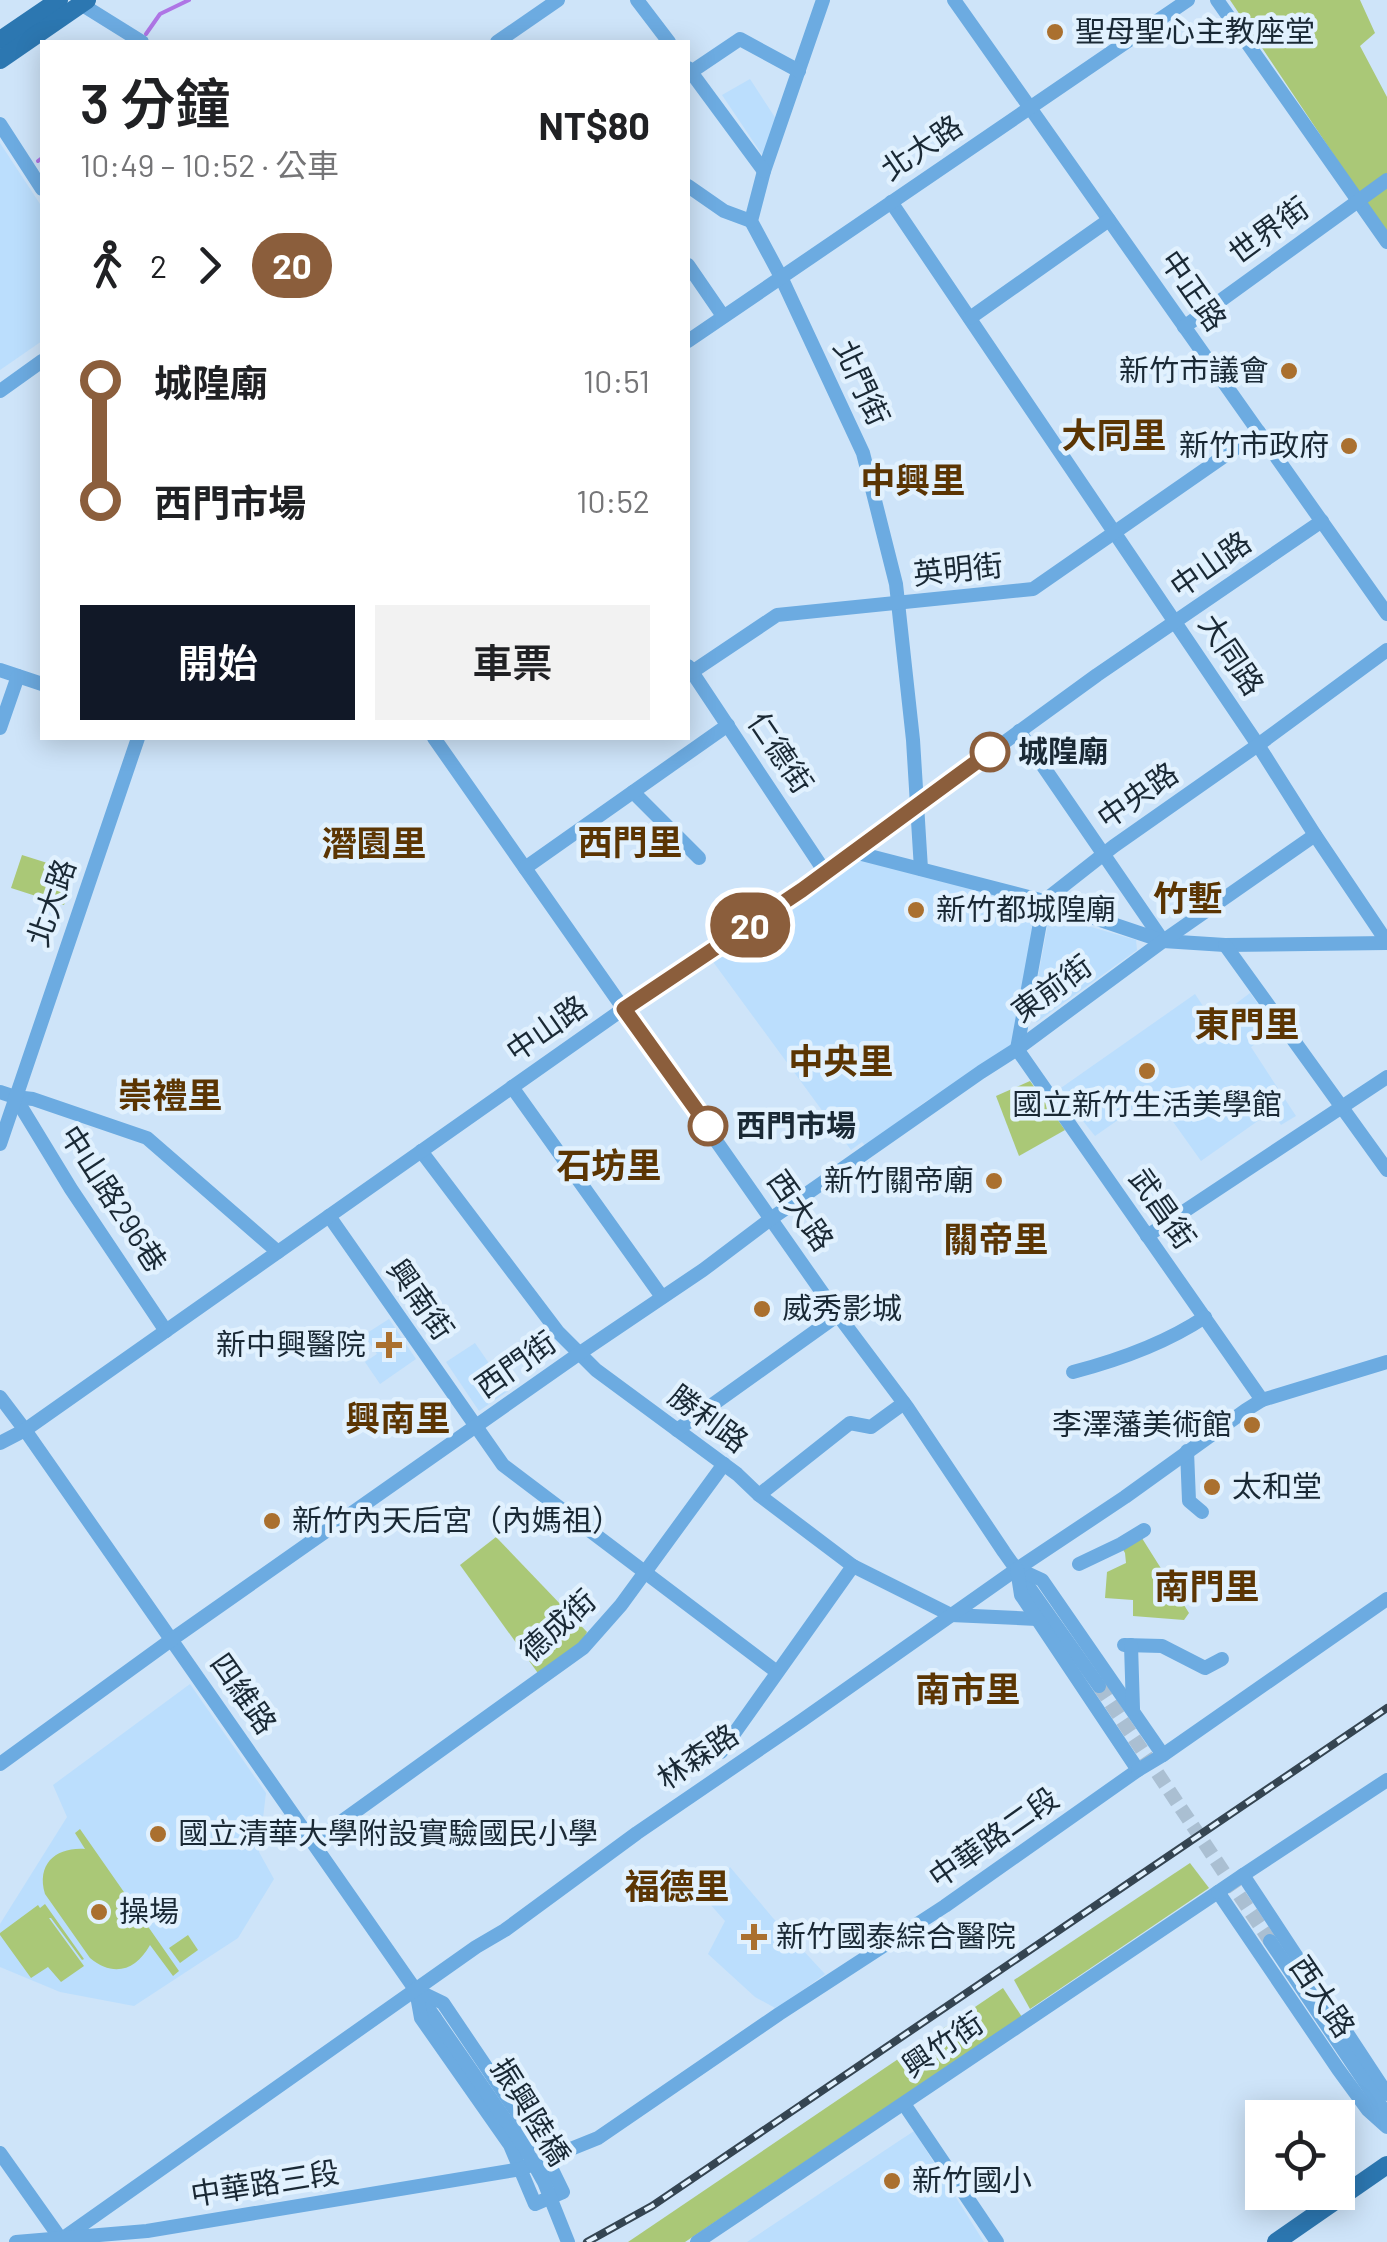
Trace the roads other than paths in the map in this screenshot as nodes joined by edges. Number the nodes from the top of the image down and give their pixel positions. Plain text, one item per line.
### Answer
1 (59, 0) edge
2 (558, 0) edge
3 (638, 0) edge
4 (823, 0) edge
5 (954, 0) edge
6 (1188, 0) edge
7 (1217, 0) edge
8 (84, 2) edge
9 (0, 40) edge
10 (139, 40) edge
11 (500, 40) edge
12 (668, 40) edge
13 (0, 60) edge
14 (690, 69) edge
15 (690, 71) edge
16 (798, 71) junction
17 (1030, 108) junction
18 (0, 124) edge
19 (764, 171) junction
20 (1387, 180) edge
21 (40, 187) edge
22 (690, 187) edge
23 (1358, 200) junction
24 (892, 202) junction
25 (751, 220) junction
26 (1109, 220) junction
27 (1387, 242) edge
28 (690, 268) edge
29 (781, 278) junction
30 (723, 316) junction
31 (970, 318) junction
32 (1184, 327) junction
33 (690, 341) edge
34 (40, 362) edge
35 (0, 391) edge
36 (1259, 432) junction
37 (1322, 521) junction
38 (1115, 532) junction
39 (898, 604) junction
40 (1387, 614) edge
41 (1176, 622) junction
42 (1387, 650) edge
43 (690, 669) edge
44 (0, 670) edge
45 (18, 676) junction
46 (40, 683) edge
47 (728, 726) junction
48 (0, 728) edge
49 (1019, 731) junction
50 (137, 740) edge
51 (435, 740) edge
52 (1258, 745) junction
53 (634, 792) junction
54 (918, 806) junction
55 (1315, 835) junction
56 (854, 852) junction
57 (1103, 855) junction
58 (699, 858) dead end
59 (526, 868) junction
60 (922, 870) junction
61 (825, 872) junction
62 (1044, 901) junction
63 (1163, 941) junction
64 (1387, 942) edge
65 (1226, 945) junction
66 (624, 1009) junction
67 (1017, 1049) junction
68 (1387, 1076) edge
69 (512, 1087) junction
70 (7, 1095) edge
71 (1342, 1108) junction
72 (0, 1144) edge
73 (422, 1151) junction
74 (1387, 1170) edge
75 (329, 1216) junction
76 (772, 1218) junction
77 (1148, 1236) junction
78 (278, 1252) junction
79 (662, 1297) junction
80 (838, 1315) junction
81 (1205, 1317) junction
82 (166, 1330) junction
83 (580, 1353) junction
84 (1387, 1362) edge
85 (1073, 1372) dead end
86 (0, 1398) edge
87 (1262, 1400) junction
88 (904, 1403) junction
89 (476, 1426) junction
90 (25, 1430) junction
91 (677, 1430) junction
92 (0, 1443) edge
93 (1187, 1452) junction
94 (724, 1464) junction
95 (758, 1495) junction
96 (1202, 1512) dead end
97 (1144, 1530) dead end
98 (1079, 1564) dead end
99 (853, 1566) junction
100 (1017, 1569) junction
101 (646, 1571) junction
102 (1387, 1599) edge
103 (951, 1614) junction
104 (1036, 1619) junction
105 (171, 1640) junction
106 (1222, 1658) dead end
107 (777, 1672) junction
108 (1099, 1686) tunnel mouth
109 (1133, 1711) junction
110 (721, 1752) dead end
111 (1163, 1755) junction
112 (0, 1764) edge
113 (1138, 1770) junction
114 (1387, 1780) edge
115 (313, 1842) junction
116 (1244, 1875) junction
117 (1218, 1892) junction
118 (1270, 1941) tunnel mouth
119 (416, 1990) junction
120 (435, 2018) joint
121 (1387, 2094) edge
122 (904, 2104) junction
123 (1387, 2115) edge
124 (1387, 2128) edge
125 (0, 2153) edge
126 (548, 2159) junction
127 (1387, 2165) edge
128 (521, 2169) junction
129 (97, 2215) junction
130 (110, 2234) junction
131 (62, 2241) edge
132 (16, 2242) edge
133 (568, 2242) edge
134 (696, 2242) edge
135 (997, 2242) edge
136 (1276, 2242) edge

1 - 9 main road
2 - 11 street
3 - 12 street
4 - 16 street
5 - 17 street, 中正路
6 - 17 street, 北大路
7 - 23 street
8 - 10 street
8 - 13 main road
14 - 16 street
15 - 19 street
16 - 19 street
17 - 24 street, 北大路
17 - 26 street, 中正路
18 - 21 street
19 - 25 street
20 - 23 street, 世界街
22 - 25 street
23 - 27 street
23 - 32 street, 世界街
24 - 29 street, 北大路
24 - 31 street, 大同路
25 - 29 street, 北門街
26 - 31 street
26 - 32 street, 中正路
28 - 30 street
29 - 30 street, 北大路
29 - 39 street, 北門街
30 - 33 street, 北大路
31 - 38 street, 大同路
32 - 36 street, 中正路
34 - 35 street
36 - 37 street, 中正路
36 - 38 street, 英明街
37 - 40 street, 中正路
37 - 41 street, 中山路
38 - 39 street, 英明街
38 - 41 street, 大同路
39 - 43 street, 英明街
39 - 54 street, 北門街
41 - 49 street, 中山路
41 - 52 street, 大同路
42 - 52 street, 中央路
43 - 47 street, 仁德街
44 - 45 street
45 - 46 street
45 - 48 street
47 - 53 street
47 - 61 street, 仁德街
49 - 54 street, 中山路
49 - 57 street
50 - 70 street, 北大路
51 - 59 street, 西大路
52 - 55 street, 大同路
52 - 57 street, 中央路
53 - 58 street
53 - 59 street
54 - 56 street, 中山路
54 - 60 street, 北門街
55 - 63 street, 東前街
55 - 64 street, 大同路
56 - 60 street
56 - 61 street, 中山路
57 - 62 street, 中央路
57 - 63 street
59 - 66 street, 西大路
60 - 62 street
61 - 66 street, 中山路
62 - 63 street
62 - 67 street
63 - 65 street
63 - 67 street, 東前街
64 - 65 street
65 - 71 street
66 - 69 street, 中山路
66 - 76 street, 西大路
67 - 76 street, 西門街
67 - 77 street, 武昌街
68 - 71 street
69 - 73 street, 中山路
69 - 79 street
70 - 72 street, 北大路
70 - 78 street
70 - 82 street, 中山路296巷
71 - 74 street
71 - 77 street
73 - 75 street, 中山路
73 - 83 street, 勝利路
75 - 78 street, 中山路
75 - 89 street, 興南街
76 - 79 street, 西門街
76 - 80 street, 西大路
77 - 81 street, 武昌街
78 - 82 street, 中山路
79 - 83 street, 西門街
80 - 88 street, 西大路
80 - 91 street
81 - 85 street
81 - 87 street, 武昌街
82 - 90 street, 中山路
83 - 89 street, 西門街
83 - 91 street, 勝利路
84 - 87 street, 林森路
86 - 90 street
87 - 93 street, 林森路
88 - 95 street
88 - 100 street, 西大路
89 - 101 street, 興南街
89 - 105 street, 西門街
90 - 92 street, 中山路
90 - 105 street, 四維路
91 - 94 street, 勝利路
93 - 96 street
93 - 100 street, 林森路
94 - 95 street, 勝利路
94 - 101 street, 德成街
95 - 99 street, 勝利路
97 - 98 street
99 - 103 street, 勝利路
99 - 107 street
100 - 103 street, 林森路
100 - 104 street, 西大路
100 - 108 street, 西大路
100 - 109 street, 西大路
101 - 107 street, 興南街
101 - 115 street, 德成街
102 - 111 street, 中華路二段
103 - 104 street, 勝利路
103 - 119 street, 林森路
104 - 113 street, 西大路
105 - 112 street, 西門街
105 - 115 street, 四維路
106 - 109 street
107 - 110 street
109 - 111 street, 西大路
111 - 113 street, 中華路二段, bridge
113 - 126 street, 中華路二段
114 - 116 street, 興竹街
115 - 119 street, 四維路
116 - 117 street, 興竹街, bridge
116 - 121 street, 西大路
117 - 122 street, 興竹街
117 - 124 street, 西大路
118 - 123 street, 西大路
119 - 120 street, 四維路
119 - 126 street, 四維路
119 - 128 street, 四維路
119 - 129 street, 林森路
120 - 133 street, 振興陸橋, bridge
122 - 134 street, 興竹街
122 - 135 street
125 - 131 street
126 - 128 street, 中華路二段
126 - 128 street, 四維路
127 - 136 main road
128 - 130 street, 中華路三段
129 - 130 street
129 - 131 street, 林森路
130 - 131 street, 中華路三段
131 - 132 street, 中華路三段

